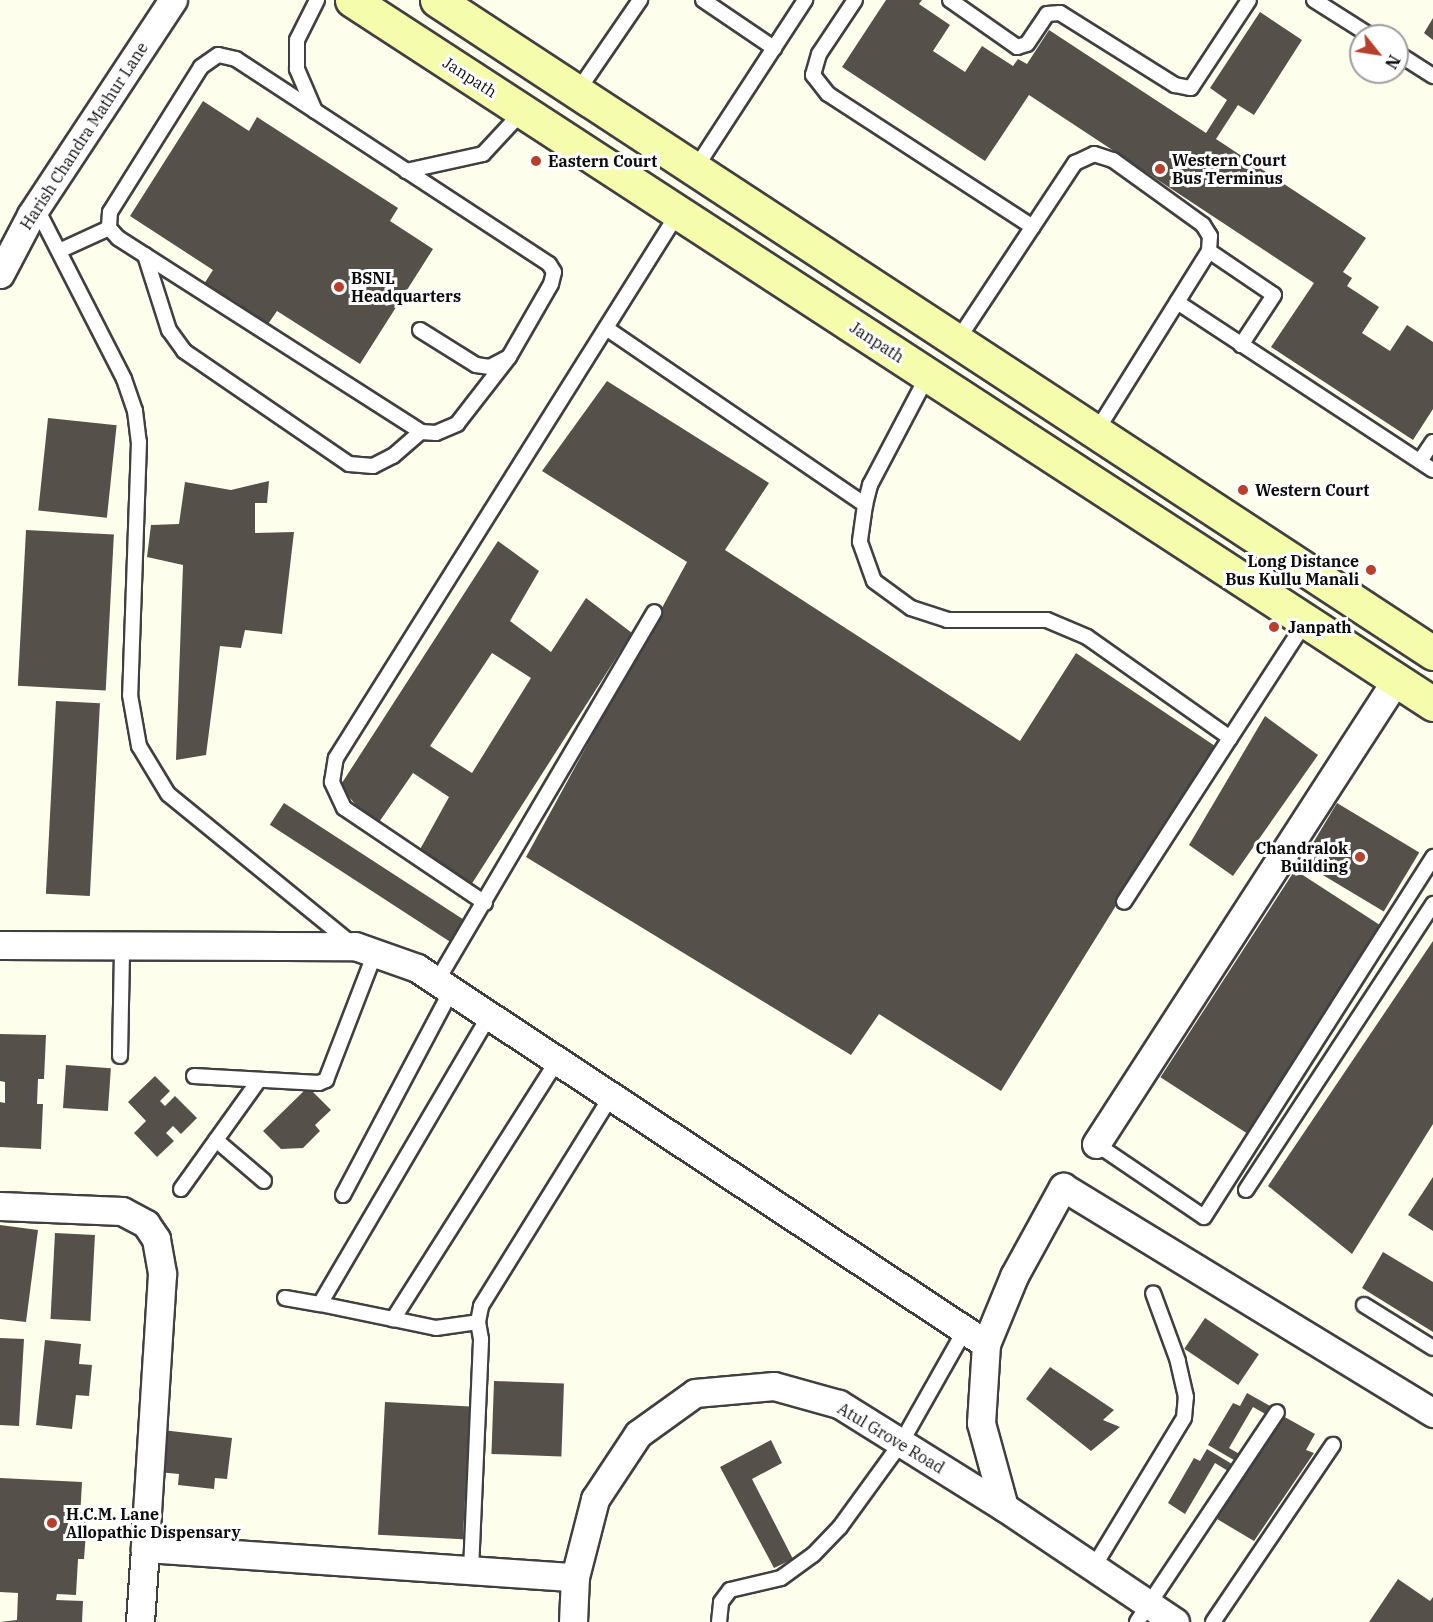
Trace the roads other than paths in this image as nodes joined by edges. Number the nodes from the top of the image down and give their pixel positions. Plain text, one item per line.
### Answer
1 (173, 0) edge
2 (317, 0) edge
3 (352, 0) edge
4 (437, 0) edge
5 (640, 0) edge
6 (703, 0) edge
7 (805, 0) edge
8 (855, 0) edge
9 (950, 0) edge
10 (1249, 0) edge
11 (1314, 0) edge
12 (1352, 24) edge
13 (774, 48) junction
14 (1409, 61) edge
15 (1433, 76) edge
16 (577, 92) junction
17 (315, 111) junction
18 (523, 111) junction
19 (695, 169) junction
20 (406, 171) junction
21 (36, 207) junction
22 (678, 213) junction
23 (1033, 227) junction
24 (109, 228) junction
25 (58, 251) junction
26 (1209, 251) junction
27 (146, 255) junction
28 (0, 274) edge
29 (1177, 303) junction
30 (606, 328) junction
31 (420, 330) dead end
32 (957, 341) junction
33 (1241, 345) junction
34 (509, 357) junction
35 (928, 375) junction
36 (420, 432) junction
37 (1096, 432) junction
38 (1433, 442) edge
39 (1420, 461) junction
40 (1433, 470) edge
41 (865, 505) junction
42 (654, 612) dead end
43 (1306, 621) junction
44 (1433, 654) edge
45 (1396, 680) junction
46 (1433, 704) edge
47 (1230, 738) junction
48 (1433, 857) edge
49 (1124, 902) dead end
50 (485, 903) junction
51 (1433, 903) edge
52 (0, 945) edge
53 (122, 947) junction
54 (365, 949) junction
55 (444, 986) junction
56 (489, 1016) junction
57 (120, 1056) dead end
58 (557, 1061) junction
59 (194, 1076) dead end
60 (259, 1080) junction
61 (611, 1096) junction
62 (216, 1140) junction
63 (1096, 1144) joint
64 (264, 1182) dead end
65 (181, 1189) dead end
66 (1246, 1190) dead end
67 (343, 1195) dead end
68 (0, 1206) edge
69 (1153, 1293) dead end
70 (285, 1298) dead end
71 (320, 1304) junction
72 (1364, 1305) dead end
73 (393, 1319) junction
74 (478, 1322) junction
75 (976, 1337) junction
76 (1433, 1348) edge
77 (1277, 1412) dead end
78 (1433, 1413) edge
79 (901, 1443) junction
80 (1333, 1445) dead end
81 (1004, 1507) junction
82 (145, 1548) junction
83 (1093, 1568) junction
84 (471, 1570) junction
85 (575, 1577) junction
86 (1144, 1613) edge
87 (140, 1622) edge
88 (573, 1622) edge
89 (719, 1622) edge
90 (1174, 1622) edge
91 (1213, 1622) edge

1 - 21 street, Harish Chandra Mathur Lane
2 - 17 lane
3 - 18 main road, Janpath
4 - 16 main road
5 - 16 lane
6 - 13 lane
7 - 13 lane
8 - 23 lane
9 - 10 lane
11 - 12 lane
13 - 19 lane
14 - 15 lane
16 - 19 main road
17 - 20 lane
17 - 24 lane
18 - 20 lane
18 - 22 main road, Janpath
19 - 32 main road
20 - 34 lane
21 - 25 lane
21 - 28 street, Harish Chandra Mathur Lane
22 - 30 lane
22 - 35 main road, Janpath
23 - 26 lane
23 - 32 lane
24 - 25 lane
24 - 27 lane
25 - 54 lane
26 - 29 lane
26 - 33 lane
27 - 36 lane
27 - 36 lane
29 - 33 lane
29 - 37 lane
30 - 41 lane
30 - 50 lane
31 - 34 lane
32 - 37 main road
33 - 39 lane
34 - 36 lane
35 - 41 lane
35 - 43 main road, Janpath
37 - 44 main road
38 - 39 lane
39 - 40 lane
41 - 47 lane
42 - 50 lane
43 - 45 main road, Janpath
43 - 47 lane
45 - 46 main road, Janpath
45 - 63 street
47 - 49 lane
48 - 63 lane
50 - 55 lane
51 - 66 lane
52 - 53 street
53 - 54 street
53 - 57 lane
54 - 55 street
54 - 60 lane
55 - 56 street
55 - 67 lane
56 - 58 street
56 - 71 lane
58 - 61 street
58 - 73 lane
59 - 60 lane
60 - 62 lane
61 - 74 lane
61 - 75 street
62 - 64 lane
62 - 65 lane
68 - 82 street
69 - 83 lane
70 - 71 lane
71 - 73 lane
72 - 76 lane
73 - 74 lane
74 - 84 lane
75 - 78 street
75 - 79 lane
75 - 81 street
77 - 86 lane
79 - 81 street, Atul Grove Road
79 - 85 street, Atul Grove Road
79 - 89 lane
80 - 91 lane
81 - 83 street, Atul Grove Road
82 - 84 street
82 - 87 street
83 - 86 street, Atul Grove Road
84 - 85 street
85 - 88 street, Atul Grove Road
86 - 90 street, Atul Grove Road

